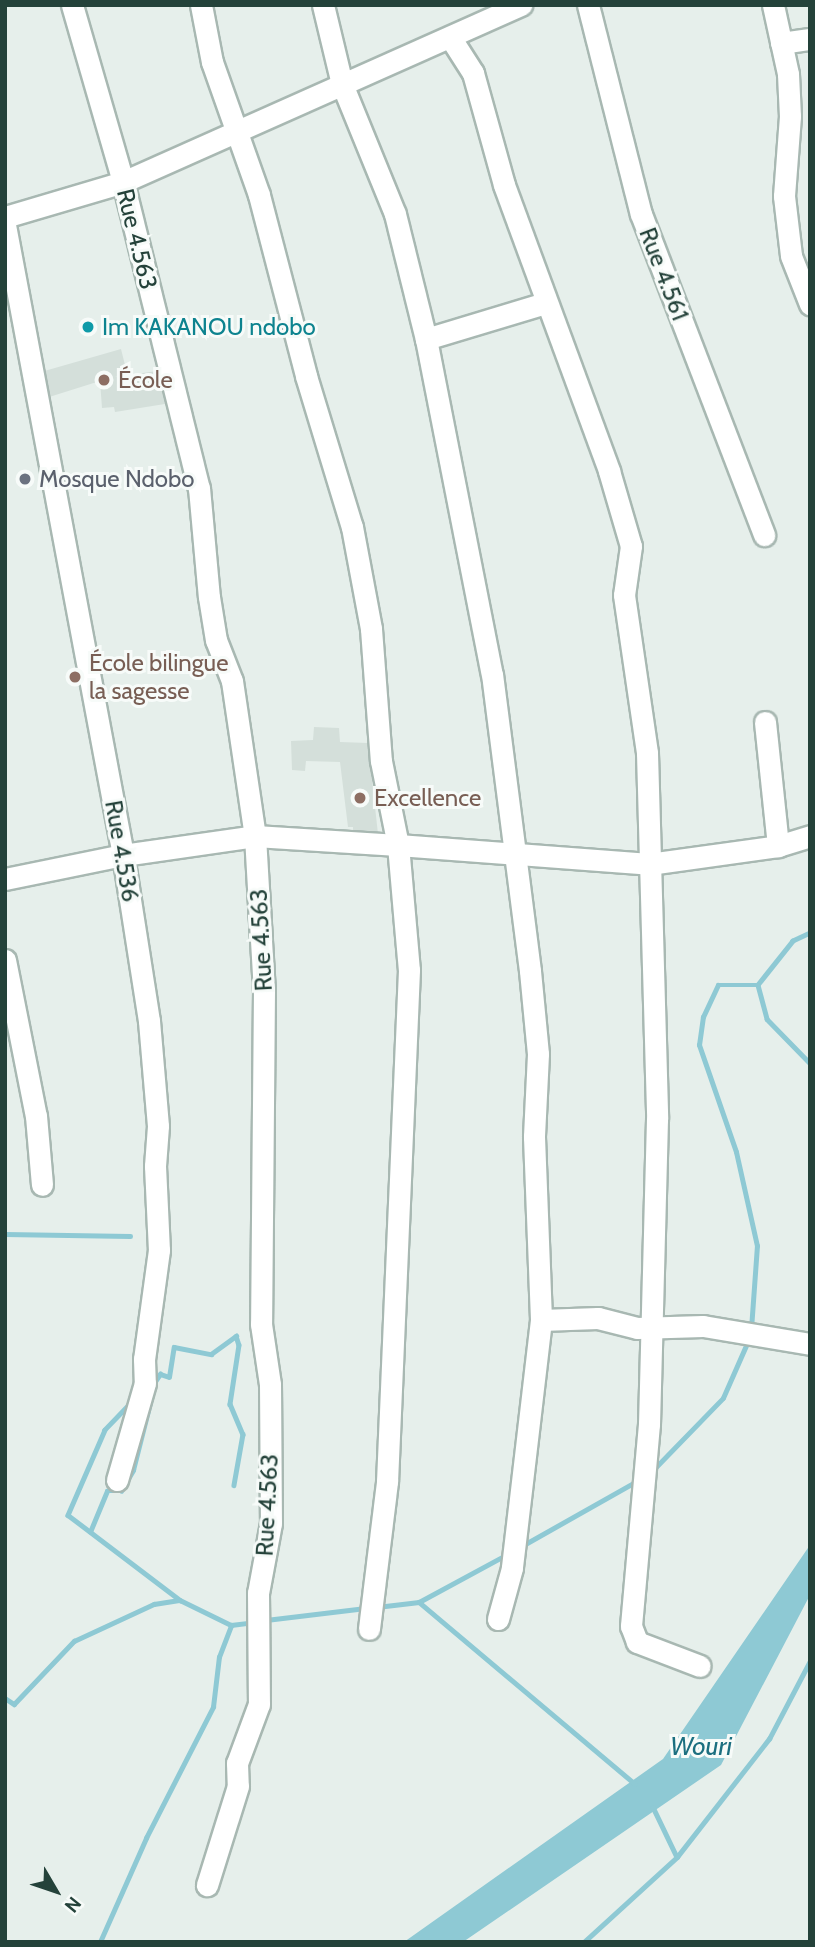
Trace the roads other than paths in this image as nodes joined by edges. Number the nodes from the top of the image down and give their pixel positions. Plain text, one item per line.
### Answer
1 (72, 5) edge
2 (201, 5) edge
3 (323, 5) edge
4 (521, 5) edge
5 (587, 5) edge
6 (773, 5) edge
7 (450, 37) junction
8 (810, 39) edge
9 (781, 43) junction
10 (342, 84) junction
11 (240, 134) junction
12 (122, 182) junction
13 (5, 217) edge
14 (5, 225) edge
15 (545, 303) junction
16 (810, 304) edge
17 (426, 340) junction
18 (764, 535) dead end
19 (765, 722) dead end
20 (255, 836) junction
21 (810, 836) edge
22 (398, 845) junction
23 (778, 846) junction
24 (515, 853) junction
25 (123, 855) junction
26 (649, 864) junction
27 (5, 879) edge
28 (5, 960) edge
29 (42, 1185) dead end
30 (541, 1320) junction
31 (648, 1328) junction
32 (810, 1344) edge
33 (117, 1480) dead end
34 (498, 1619) dead end
35 (369, 1629) dead end
36 (700, 1666) dead end
37 (207, 1885) dead end

1 - 12 street, Rue 4.563
2 - 11 street
3 - 10 street
4 - 7 street
5 - 18 street, Rue 4.561
6 - 9 street
7 - 10 street
7 - 15 street
8 - 9 street
9 - 16 street
10 - 11 street
10 - 17 street
11 - 12 street
11 - 22 street
12 - 13 street
12 - 20 street, Rue 4.563
14 - 25 street, Rue 4.536
15 - 17 street
15 - 26 street
17 - 24 street
19 - 23 street
20 - 22 street
20 - 25 street
20 - 37 street, Rue 4.563
21 - 23 street
22 - 24 street
22 - 35 street
23 - 26 street
24 - 26 street
24 - 30 street
25 - 27 street
25 - 33 street, Rue 4.536
26 - 31 street
28 - 29 street
30 - 31 street
30 - 34 street
31 - 32 street
31 - 36 street

